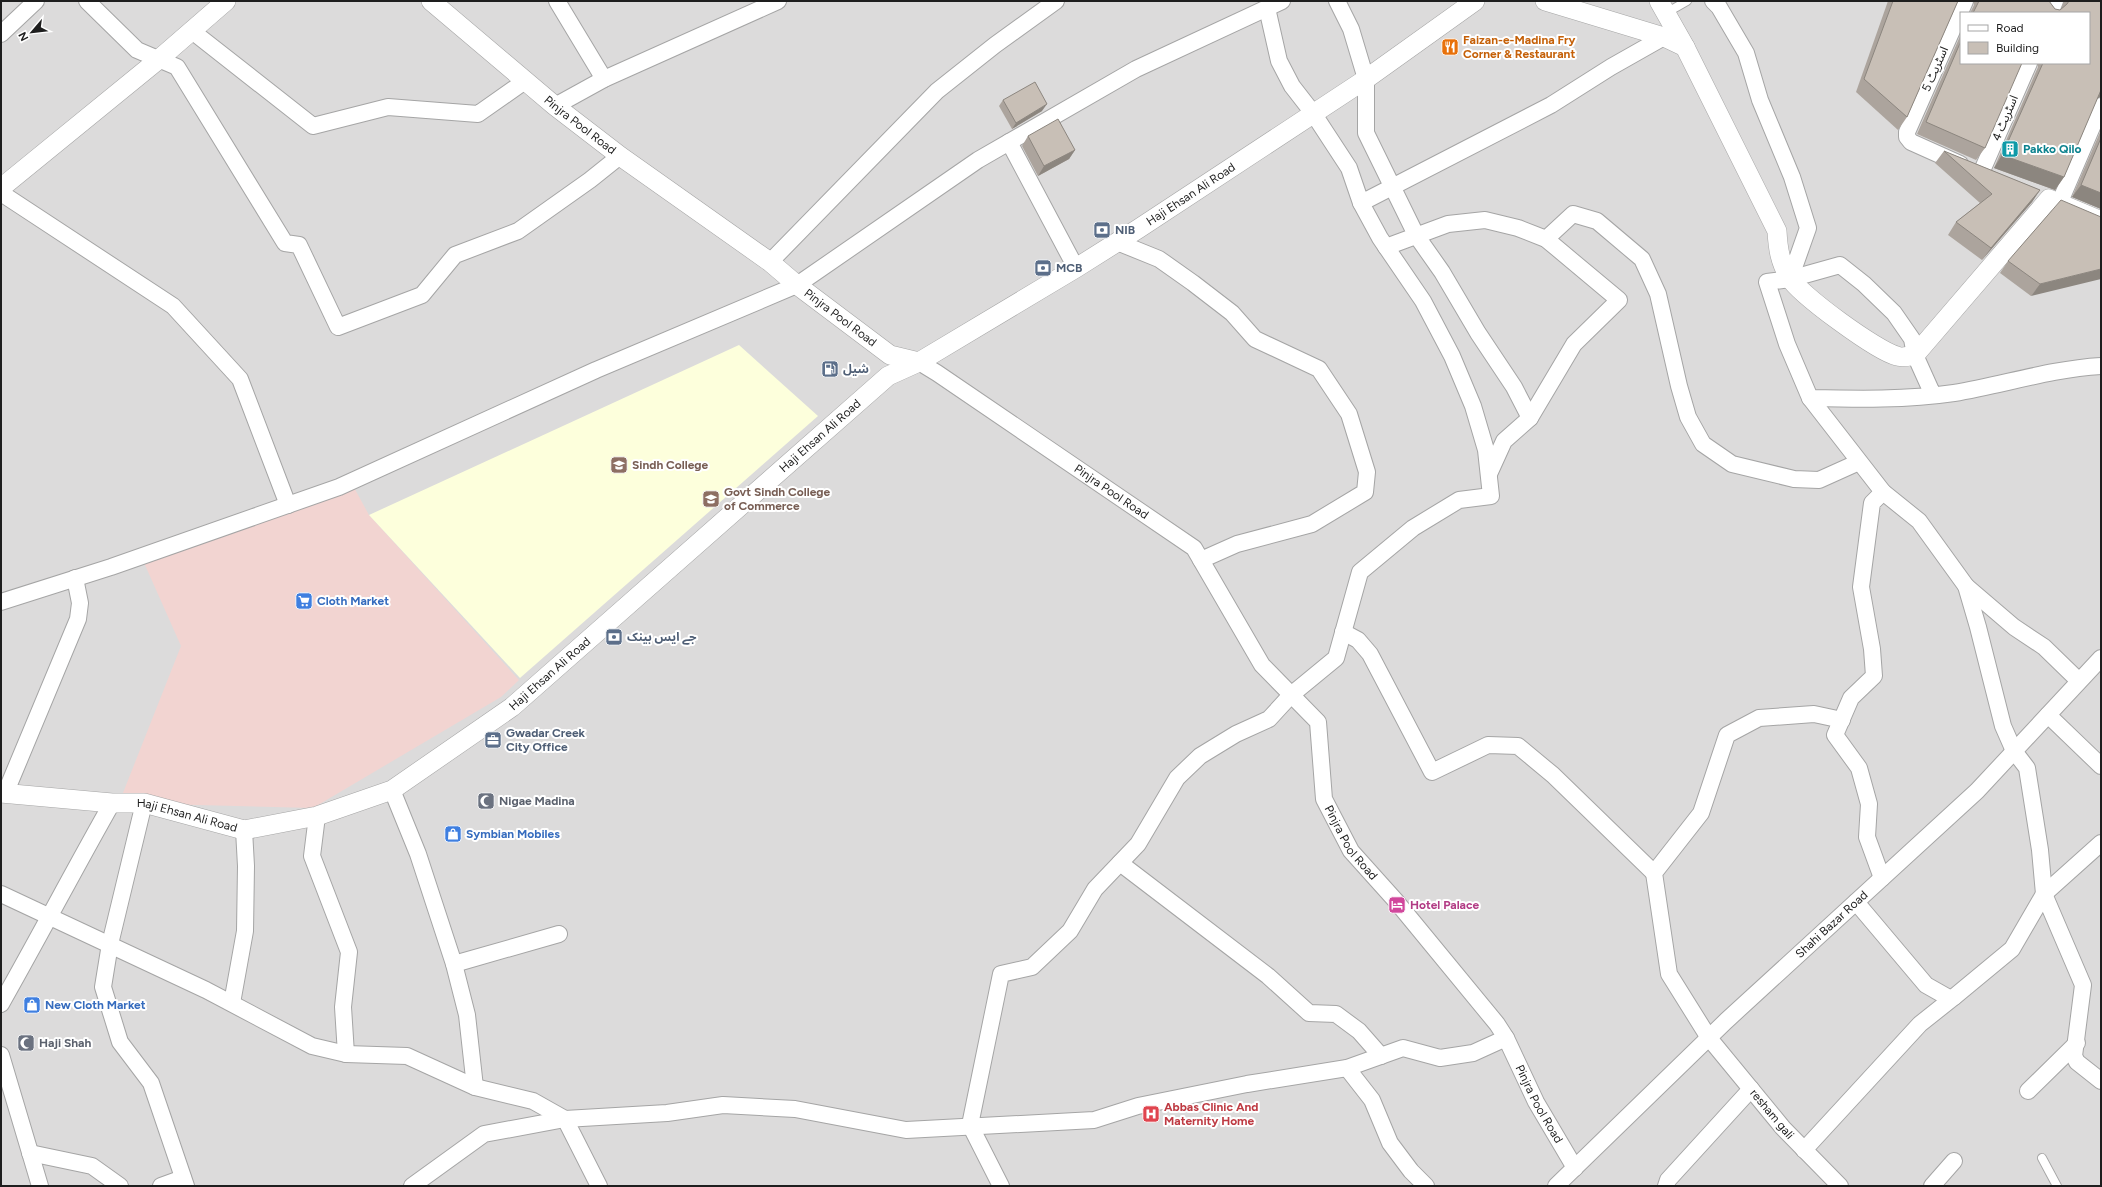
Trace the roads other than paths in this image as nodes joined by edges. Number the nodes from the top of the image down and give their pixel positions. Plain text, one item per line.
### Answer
1 (36, 1) edge
2 (87, 1) edge
3 (226, 1) edge
4 (431, 1) edge
5 (557, 1) edge
6 (778, 1) edge
7 (1056, 1) edge
8 (1282, 1) edge
9 (1337, 1) edge
10 (1475, 1) edge
11 (1545, 1) edge
12 (1687, 1) edge
13 (1713, 1) edge
14 (1965, 1) edge
15 (2056, 1) edge
16 (1663, 7) edge
17 (1267, 8) junction
18 (1960, 12) edge
19 (1960, 12) edge
20 (2050, 12) edge
21 (192, 31) junction
22 (1, 34) edge
23 (1664, 37) junction
24 (1685, 47) junction
25 (158, 60) junction
26 (2029, 64) edge
27 (604, 79) junction
28 (1366, 79) junction
29 (525, 81) junction
30 (555, 106) junction
31 (2101, 106) edge
32 (1313, 113) junction
33 (1009, 142) junction
34 (620, 156) junction
35 (1988, 176) joint
36 (1391, 187) junction
37 (1, 188) edge
38 (1, 193) edge
39 (2048, 199) junction
40 (1361, 203) junction
41 (2101, 221) edge
42 (1416, 235) junction
43 (1546, 239) junction
44 (1117, 242) junction
45 (1386, 248) junction
46 (770, 262) junction
47 (1076, 268) junction
48 (1790, 278) junction
49 (797, 285) junction
50 (1915, 356) junction
51 (919, 362) junction
52 (2101, 366) edge
53 (1933, 395) junction
54 (1810, 398) junction
55 (1530, 418) junction
56 (1859, 462) junction
57 (1489, 474) junction
58 (1883, 492) junction
59 (288, 505) junction
60 (1201, 560) junction
61 (75, 578) junction
62 (1966, 586) junction
63 (1, 602) edge
64 (1342, 632) junction
65 (2101, 658) edge
66 (2079, 681) junction
67 (1291, 695) junction
68 (2048, 715) junction
69 (1842, 720) junction
70 (2014, 751) junction
71 (2101, 766) edge
72 (392, 790) junction
73 (3, 794) edge
74 (112, 803) junction
75 (144, 804) junction
76 (317, 816) junction
77 (244, 830) junction
78 (2101, 843) edge
79 (1120, 863) junction
80 (1654, 873) junction
81 (1882, 878) junction
82 (1, 894) edge
83 (2044, 894) junction
84 (1856, 902) junction
85 (51, 917) junction
86 (559, 934) dead end
87 (110, 944) junction
88 (454, 964) junction
89 (1954, 997) junction
90 (232, 1003) junction
91 (1, 1004) edge
92 (1506, 1038) junction
93 (1709, 1038) junction
94 (2077, 1042) junction
95 (346, 1054) junction
96 (1, 1055) edge
97 (1381, 1056) junction
98 (1347, 1068) junction
99 (2101, 1081) edge
100 (475, 1087) junction
101 (1752, 1090) junction
102 (2028, 1091) dead end
103 (565, 1119) junction
104 (970, 1125) junction
105 (1804, 1150) junction
106 (30, 1153) junction
107 (2042, 1158) dead end
108 (1954, 1162) dead end
109 (1576, 1168) junction
110 (185, 1182) edge
111 (40, 1186) edge
112 (120, 1186) edge
113 (161, 1186) edge
114 (412, 1186) edge
115 (599, 1186) edge
116 (1001, 1186) edge
117 (1426, 1186) edge
118 (1556, 1186) edge
119 (1666, 1186) edge
120 (1840, 1186) edge
121 (1932, 1186) edge
122 (2056, 1186) edge

1 - 22 street
2 - 25 street
3 - 21 street
4 - 29 street, Pinjra Pool Road
5 - 27 street
6 - 27 street
7 - 46 street
8 - 17 street
9 - 28 street
10 - 28 street, Haji Ehsan Ali Road
11 - 23 street
12 - 16 lane
13 - 48 street
14 - 18 street, اسٹریٹ 5
15 - 20 street
16 - 24 street
17 - 32 street
17 - 33 street
19 - 35 street, اسٹریٹ 5
21 - 25 street
21 - 29 street
23 - 24 street
23 - 36 street
24 - 48 street
25 - 34 street
25 - 37 street
26 - 35 street, اسٹریٹ 4
27 - 30 street
28 - 32 street, Haji Ehsan Ali Road
28 - 36 street
29 - 30 street, Pinjra Pool Road
30 - 34 street, Pinjra Pool Road
31 - 39 street
32 - 40 street
32 - 44 street, Haji Ehsan Ali Road
33 - 47 street
33 - 49 street
34 - 46 street, Pinjra Pool Road
36 - 40 street
36 - 42 street
38 - 59 street
39 - 41 street
39 - 50 street
40 - 45 street
42 - 43 street
42 - 45 street
42 - 55 street
43 - 55 street
43 - 56 street
44 - 47 street, Haji Ehsan Ali Road
44 - 60 street
45 - 57 street
46 - 49 street, Pinjra Pool Road
47 - 51 street, Haji Ehsan Ali Road
48 - 50 street
48 - 50 street
48 - 54 street
49 - 51 street, Pinjra Pool Road
49 - 59 street
50 - 53 street
51 - 60 street, Pinjra Pool Road
51 - 72 street, Haji Ehsan Ali Road
52 - 53 street
53 - 54 street
54 - 56 street
55 - 57 street
56 - 58 street
57 - 64 street
58 - 62 street
58 - 69 street
59 - 61 street
60 - 67 street, Pinjra Pool Road
61 - 63 street
61 - 73 street
62 - 66 street
62 - 70 street
64 - 67 street
64 - 80 street
65 - 66 street, Shahi Bazar Road
66 - 68 street, Shahi Bazar Road
67 - 79 street
67 - 92 street, Pinjra Pool Road
68 - 70 street, Shahi Bazar Road
68 - 71 street
69 - 80 street
69 - 81 street
70 - 81 street, Shahi Bazar Road
70 - 83 street
72 - 76 street, Haji Ehsan Ali Road
72 - 88 street
73 - 74 street, Haji Ehsan Ali Road
74 - 75 street, Haji Ehsan Ali Road
74 - 85 street
75 - 77 street, Haji Ehsan Ali Road
75 - 87 street
76 - 77 street, Haji Ehsan Ali Road
76 - 95 street
77 - 90 street
78 - 83 street
79 - 97 street
79 - 104 street
80 - 93 street, resham gali
81 - 84 street, Shahi Bazar Road
82 - 85 street
83 - 89 street
83 - 94 street
84 - 89 street
84 - 93 street, Shahi Bazar Road
85 - 87 street
85 - 91 street
86 - 88 street
87 - 90 street
87 - 110 street
88 - 100 street
89 - 105 street
90 - 95 street
92 - 97 street
92 - 109 street, Pinjra Pool Road
93 - 101 street, resham gali
93 - 109 street, Shahi Bazar Road
94 - 99 street
94 - 102 street
95 - 100 street
96 - 106 street
97 - 98 street
98 - 104 street
98 - 117 street
100 - 103 street
101 - 105 street, resham gali
101 - 119 street
103 - 104 street
103 - 114 street
103 - 115 street
104 - 116 street
105 - 120 street, resham gali
106 - 111 street
106 - 112 street
107 - 122 lane
108 - 121 street
109 - 118 street, Shahi Bazar Road
110 - 113 street

